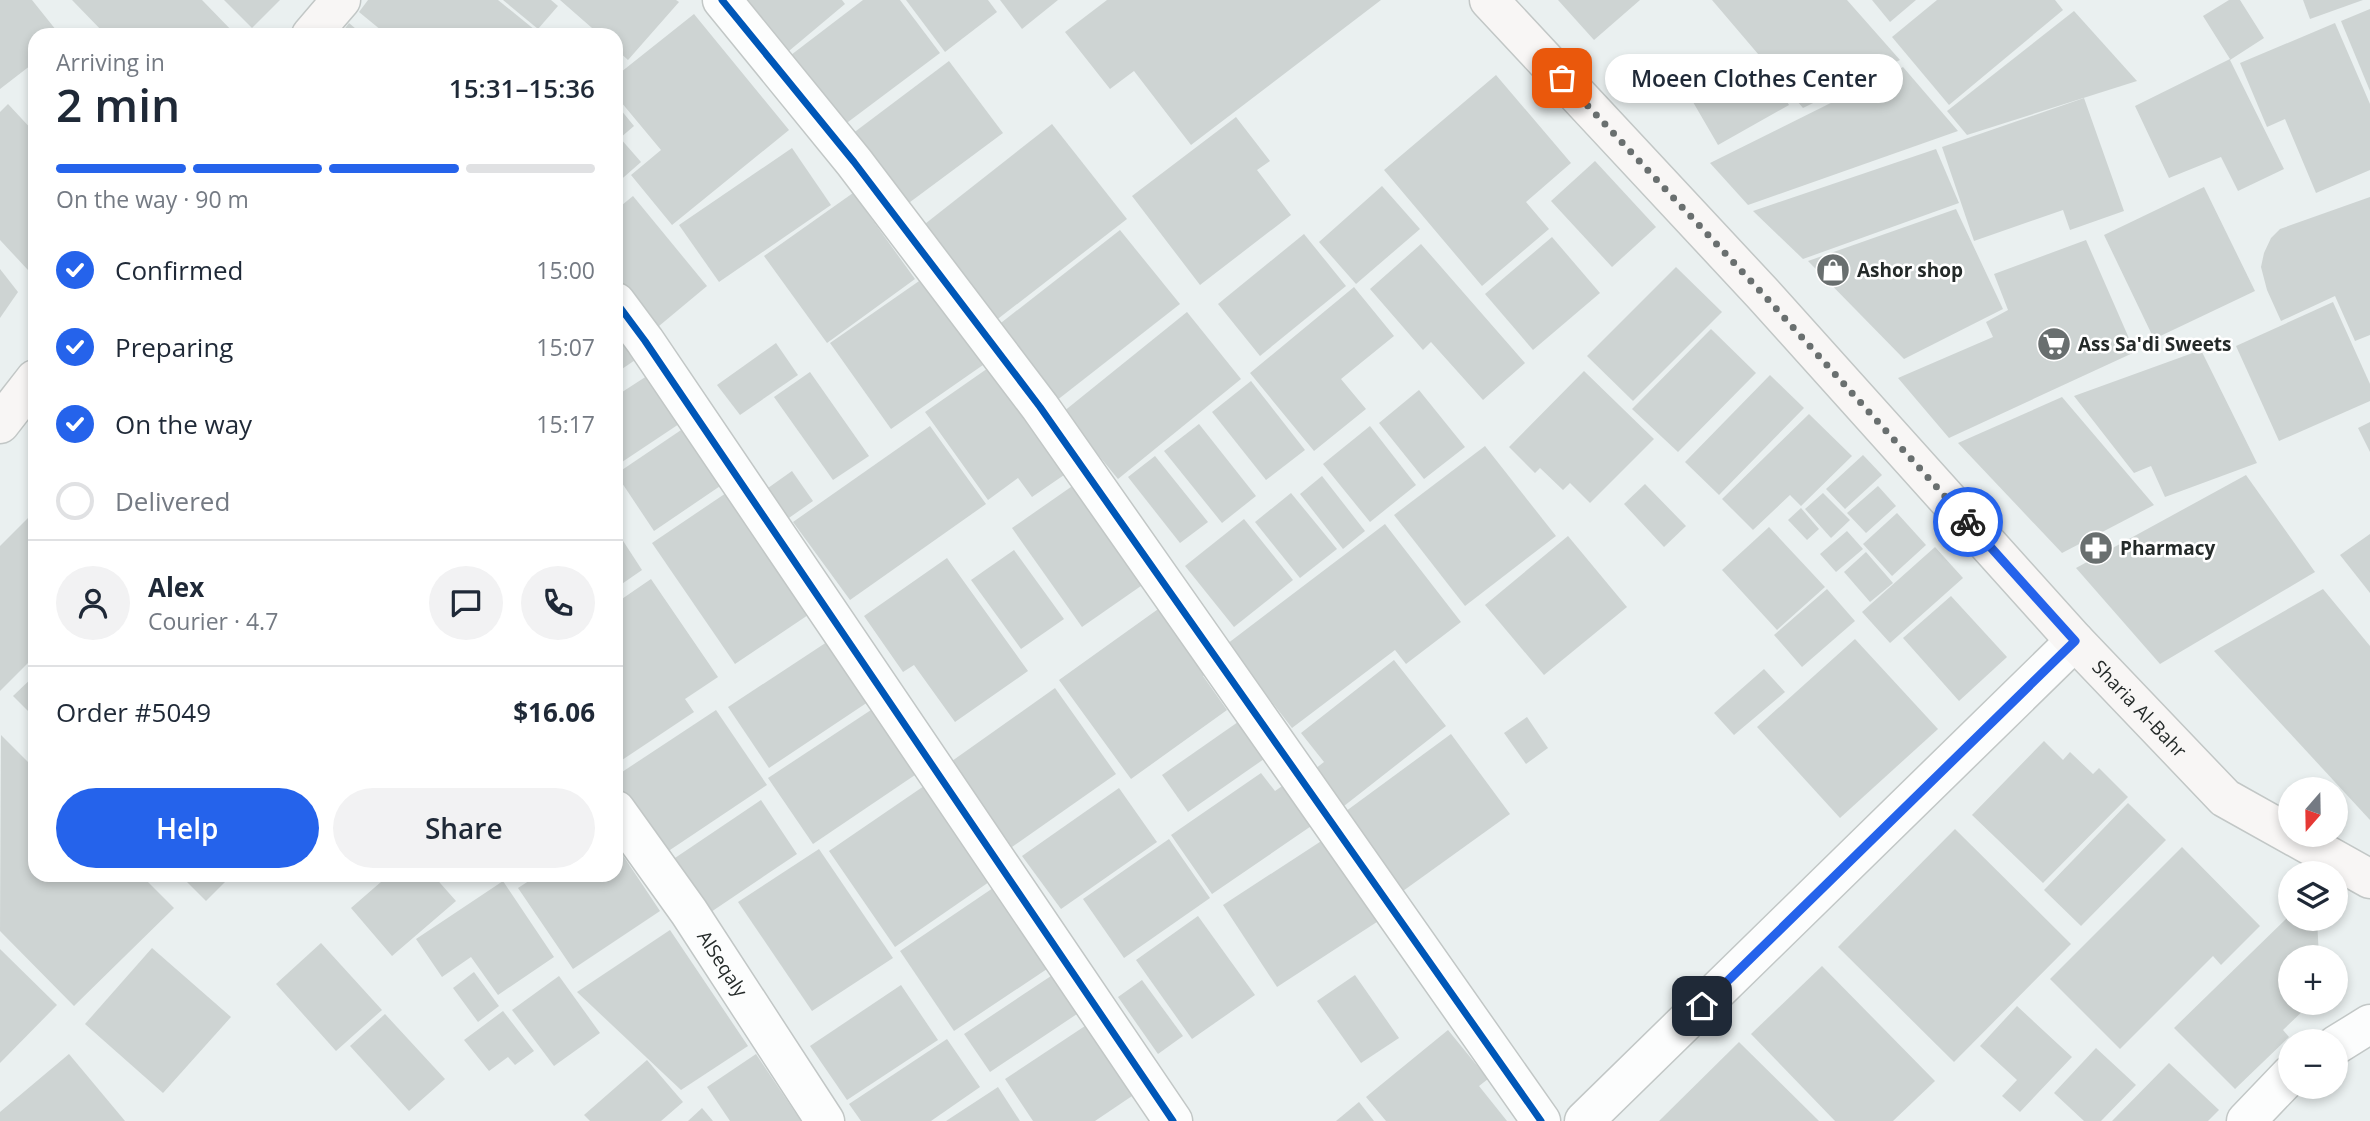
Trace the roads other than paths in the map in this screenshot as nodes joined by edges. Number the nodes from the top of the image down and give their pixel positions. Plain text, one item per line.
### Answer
1 (341, 0) edge
2 (722, 0) edge
3 (1489, 0) edge
4 (317, 28) edge
5 (623, 311) edge
6 (28, 388) edge
7 (0, 424) edge
8 (2075, 641) junction
9 (623, 820) edge
10 (2370, 879) edge
11 (2370, 1024) edge
12 (2348, 1038) edge
13 (2278, 1088) edge
14 (825, 1121) edge
15 (1173, 1121) edge
16 (1541, 1121) edge
17 (1584, 1121) edge
18 (2246, 1121) edge

1 - 4 main road
2 - 16 street
3 - 8 main road, Sharia Al-Bahr
5 - 15 street
6 - 7 main road
8 - 10 main road, Sharia Al-Bahr
8 - 17 street
9 - 14 street, AlSeqaly
11 - 12 street
13 - 18 street

